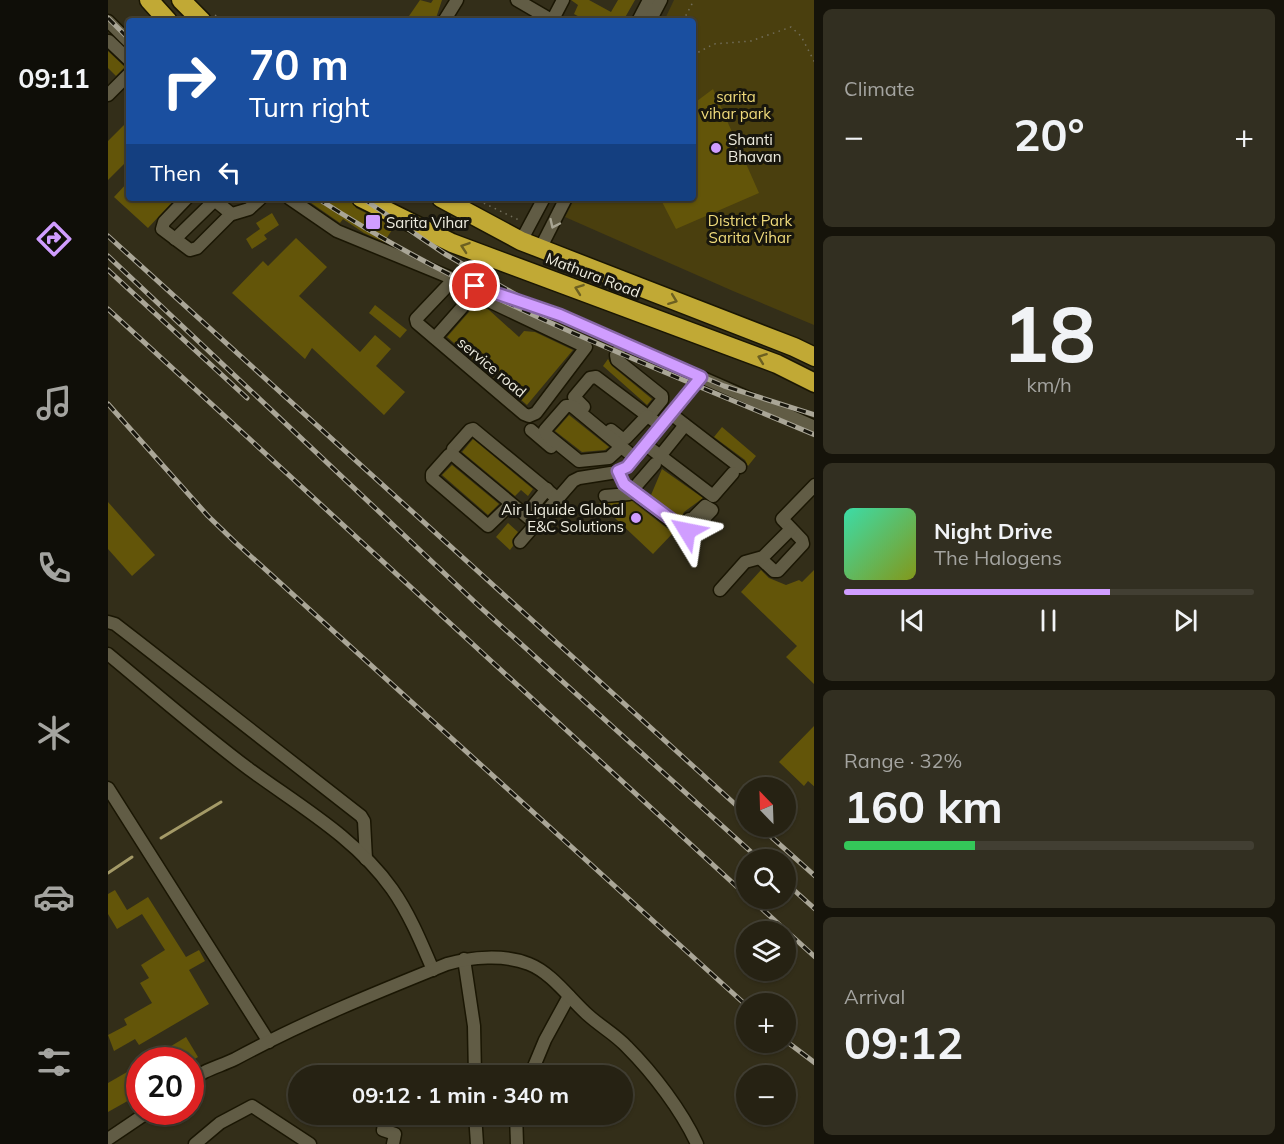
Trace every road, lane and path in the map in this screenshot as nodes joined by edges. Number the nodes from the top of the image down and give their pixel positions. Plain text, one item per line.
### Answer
1 (149, 0) edge
2 (181, 0) edge
3 (457, 0) edge
4 (517, 0) edge
5 (563, 0) edge
6 (649, 0) edge
7 (661, 0) edge
8 (694, 0) edge
9 (165, 18) edge
10 (199, 18) edge
11 (446, 18) edge
12 (547, 18) edge
13 (554, 18) edge
14 (640, 18) edge
15 (652, 18) edge
16 (685, 18) edge
17 (110, 31) edge
18 (126, 40) edge
19 (696, 53) edge
20 (126, 55) edge
21 (814, 63) edge
22 (126, 77) edge
23 (108, 95) edge
24 (184, 201) edge
25 (211, 201) edge
26 (215, 201) edge
27 (258, 201) edge
28 (293, 201) edge
29 (367, 201) edge
30 (447, 201) edge
31 (479, 201) edge
32 (542, 201) edge
33 (564, 201) edge
34 (229, 215) junction
35 (522, 221) dead end
36 (175, 239) junction
37 (521, 241) junction
38 (540, 249) junction
39 (453, 281) junction
40 (469, 293) junction
41 (597, 332) junction
42 (433, 336) junction
43 (623, 343) junction
44 (586, 347) junction
45 (814, 357) edge
46 (701, 377) junction
47 (814, 383) edge
48 (650, 413) junction
49 (671, 414) junction
50 (685, 425) junction
51 (661, 426) junction
52 (814, 427) edge
53 (531, 430) dead end
54 (646, 444) junction
55 (621, 447) junction
56 (453, 449) dead end
57 (464, 458) dead end
58 (634, 458) junction
59 (658, 460) junction
60 (618, 471) junction
61 (587, 476) junction
62 (814, 485) edge
63 (547, 489) junction
64 (632, 491) junction
65 (605, 496) dead end
66 (558, 499) junction
67 (511, 504) junction
68 (527, 513) junction
69 (689, 519) dead end
70 (537, 523) junction
71 (791, 528) junction
72 (520, 542) dead end
73 (761, 559) junction
74 (720, 590) dead end
75 (108, 622) edge
76 (108, 654) edge
77 (108, 788) edge
78 (366, 859) junction
79 (464, 959) junction
80 (433, 970) junction
81 (569, 996) junction
82 (269, 1042) junction
83 (475, 1065) edge
84 (535, 1065) edge
85 (204, 1071) edge
86 (131, 1125) edge
87 (384, 1125) edge
88 (476, 1125) edge
89 (516, 1125) edge
90 (109, 1141) edge
91 (195, 1144) edge
92 (310, 1144) edge
93 (393, 1144) edge
94 (477, 1144) edge
95 (517, 1144) edge
96 (697, 1144) edge

1 - 9 highway
2 - 10 highway
3 - 11 street
4 - 12 street
5 - 13 street
6 - 14 street
7 - 15 street
8 - 16 path
17 - 18 street
17 - 20 street
19 - 21 path
22 - 23 street
24 - 36 street
25 - 36 street
26 - 34 street
27 - 34 street
28 - 39 street
47 -> 29 highway, Mathura Road
30 - 37 highway, Mathura Road
31 - 35 path
32 - 37 street
33 -> 38 street
34 - 36 street
37 - 38 highway, Mathura Road
38 -> 45 highway, Mathura Road
39 - 40 street
39 - 41 street
39 - 42 street
40 - 42 street
40 - 44 street
41 - 43 street
41 - 44 street
42 - 44 street, service road
43 - 46 street
43 - 48 street
46 - 49 street
46 - 52 street
48 - 48 street
48 - 51 street
49 - 50 street
49 - 51 street
50 - 59 street
50 - 59 street
51 - 54 street
53 - 61 street
54 - 58 street
54 - 59 street
55 - 55 street
55 - 58 street
56 - 63 street
57 - 68 street
58 - 60 street
59 - 64 street
60 - 61 street
60 - 64 street
61 - 66 street
62 - 71 street
63 - 66 street
63 - 68 street
64 - 65 street
64 - 69 street
66 - 70 street
67 - 67 street
67 - 70 street
68 - 70 street
70 - 72 street
71 - 73 street
71 - 73 street
73 - 74 street
75 - 78 street
76 - 78 street
77 - 82 street
78 - 80 street
79 - 80 street
79 - 81 street
79 - 83 street
80 - 82 street
81 - 84 street
81 - 96 street
82 - 85 street
86 - 90 street
87 - 93 street
88 - 94 street
89 - 95 street
91 - 92 street

